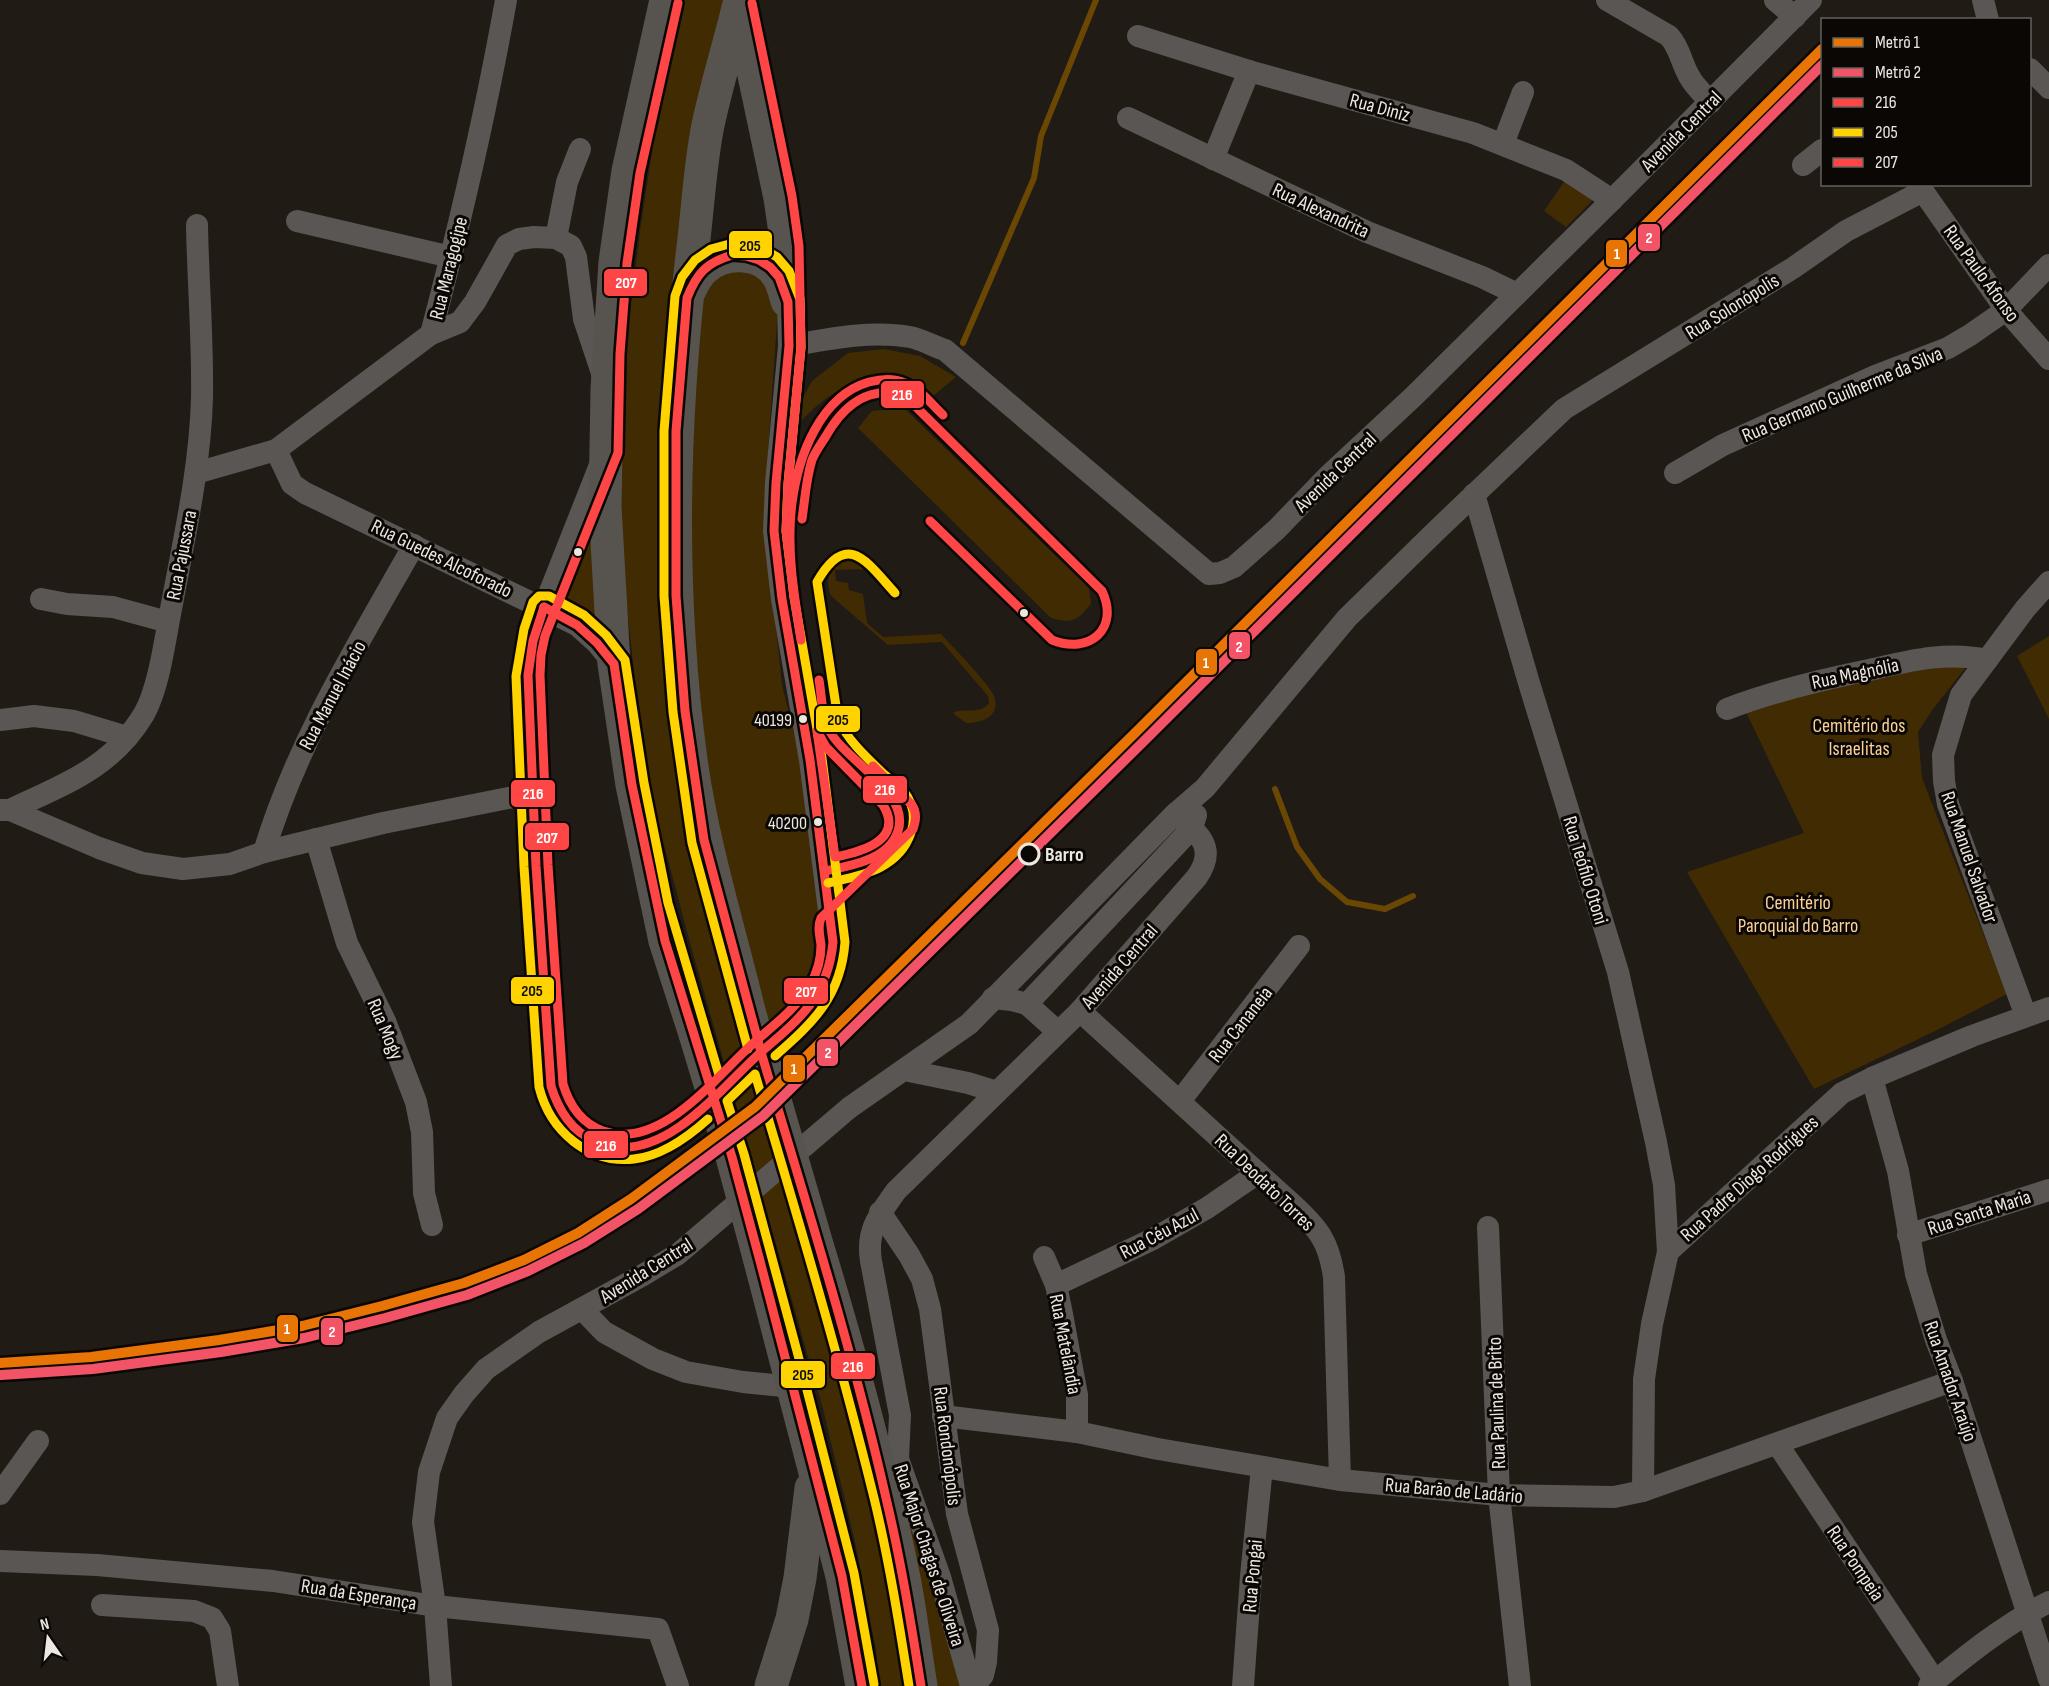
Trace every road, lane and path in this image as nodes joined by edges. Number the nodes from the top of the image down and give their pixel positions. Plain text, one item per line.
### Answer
1 (506, 0) edge
2 (666, 0) edge
3 (1607, 0) edge
4 (1775, 0) edge
5 (1811, 0) edge
6 (1983, 0) edge
7 (740, 2) edge
8 (1795, 17) junction
9 (1988, 18) edge
10 (1138, 36) dead end
11 (2031, 70) edge
12 (1249, 71) junction
13 (2049, 88) edge
14 (1523, 92) dead end
15 (1711, 102) junction
16 (1128, 118) dead end
17 (1503, 144) junction
18 (580, 149) dead end
19 (1821, 151) edge
20 (1213, 159) junction
21 (1803, 165) dead end
22 (1921, 188) edge
23 (1612, 200) junction
24 (297, 221) dead end
25 (197, 225) dead end
26 (556, 238) junction
27 (452, 258) junction
28 (2049, 265) edge
29 (1517, 294) junction
30 (687, 298) junction
31 (788, 302) junction
32 (2006, 310) junction
33 (431, 334) junction
34 (789, 346) junction
35 (2049, 359) edge
36 (607, 389) junction
37 (1545, 427) joint
38 (276, 450) junction
39 (606, 451) junction
40 (196, 472) junction
41 (1675, 473) dead end
42 (1474, 494) junction
43 (414, 545) junction
44 (2049, 582) edge
45 (41, 600) dead end
46 (543, 607) junction
47 (168, 622) junction
48 (1987, 660) junction
49 (614, 664) junction
50 (1727, 709) dead end
51 (0, 720) edge
52 (127, 737) junction
53 (533, 793) junction
54 (5, 810) edge
55 (1184, 821) junction
56 (316, 839) junction
57 (264, 852) junction
58 (1299, 946) dead end
59 (993, 998) junction
60 (1027, 1004) junction
61 (2049, 1008) edge
62 (1080, 1011) junction
63 (2026, 1016) junction
64 (1058, 1032) junction
65 (904, 1070) junction
66 (1872, 1078) junction
67 (997, 1092) junction
68 (1180, 1101) junction
69 (1258, 1173) junction
70 (2049, 1190) edge
71 (880, 1212) junction
72 (432, 1225) dead end
73 (1488, 1227) dead end
74 (1908, 1235) junction
75 (1668, 1252) junction
76 (1044, 1257) dead end
77 (1056, 1285) junction
78 (582, 1309) junction
79 (839, 1316) junction
80 (1952, 1381) junction
81 (793, 1387) junction
82 (943, 1416) junction
83 (1077, 1432) junction
84 (38, 1441) dead end
85 (1778, 1445) junction
86 (898, 1459) junction
87 (1262, 1467) junction
88 (813, 1469) junction
89 (1340, 1480) junction
90 (1644, 1491) junction
91 (0, 1494) edge
92 (1499, 1495) junction
93 (0, 1562) edge
94 (2049, 1602) edge
95 (102, 1605) dead end
96 (435, 1606) junction
97 (2027, 1613) junction
98 (2049, 1679) edge
99 (1932, 1684) edge
100 (228, 1686) edge
101 (441, 1686) edge
102 (678, 1686) edge
103 (771, 1686) edge
104 (862, 1686) edge
105 (921, 1686) edge
106 (973, 1686) edge
107 (1243, 1686) edge
108 (1520, 1686) edge

1 - 27 street, Rua Maragogipe
2 - 36 highway
3 - 15 street
4 - 8 street
5 - 8 street, Avenida Central
6 - 9 street
7 - 30 highway
7 - 31 highway
8 - 15 street, Avenida Central
10 - 12 street, Rua Diniz
11 - 13 street
12 - 17 street, Rua Diniz
12 - 20 street
14 - 17 street
15 - 23 street, Avenida Central
16 - 20 street, Rua Alexandrita
17 - 23 street, Rua Diniz
18 - 26 street
19 - 21 street
20 - 29 street, Rua Alexandrita
22 - 32 street, Rua Paulo Afonso
22 - 37 street, Rua Solonópolis
23 - 29 street, Avenida Central
24 - 27 street
25 - 40 street, Rua Pajussara
26 - 33 street
26 - 36 street
27 - 33 street, Rua Maragogipe
28 - 32 street, Rua Germano Guilherme da Silva
29 - 34 street, Avenida Central
30 - 31 highway
30 - 79 highway, bridge
31 - 34 street
32 - 35 street, Rua Paulo Afonso
32 - 41 street, Rua Germano Guilherme da Silva
33 - 38 street, Rua Maragogipe
34 - 53 street
36 - 39 highway
37 - 42 street, Avenida Central
38 - 40 street, Rua Maragogipe
38 - 43 street, Rua Guedes Alcoforado
39 - 46 street
39 - 49 highway
40 - 47 street, Rua Pajussara
42 - 55 street, Avenida Central
42 - 75 street, Rua Teófilo Otoni
43 - 46 street, Rua Guedes Alcoforado
43 - 57 street, Rua Manuel Inácio
44 - 48 street, Rua Manuel Salvador
45 - 47 street
46 - 49 street, Rua Guedes Alcoforado
46 - 53 street
47 - 52 street, Rua Pajussara
48 - 50 street, Rua Magnólia
48 - 63 street, Rua Manuel Salvador
49 - 81 highway, bridge
51 - 52 street
52 - 54 street, Rua Pajussara
53 - 56 street
54 - 57 street
55 - 59 street, Avenida Central
55 - 60 street, Avenida Central
55 - 62 street, Avenida Central
56 - 57 street
56 - 72 street, Rua Mogy
58 - 68 street, Rua Cananeia
59 - 60 street
59 - 65 street, Avenida Central
60 - 64 street
61 - 63 street, Rua Padre Diogo Rodrigues
62 - 64 street, Avenida Central
62 - 68 street, Rua Deodato Torres
63 - 66 street, Rua Padre Diogo Rodrigues
64 - 67 street, Avenida Central
65 - 67 street
65 - 78 street, Avenida Central
66 - 74 street, Rua Amador Araújo
66 - 75 street, Rua Padre Diogo Rodrigues
67 - 71 street, Avenida Central
68 - 69 street, Rua Deodato Torres
69 - 77 street, Rua Céu Azul
69 - 89 street, Rua Deodato Torres
70 - 74 street, Rua Santa Maria
71 - 82 street, Rua Rondonópolis
71 - 86 street, Rua Major Chagas de Oliveira
73 - 92 street, Rua Paulina de Brito
74 - 80 street, Rua Amador Araújo
75 - 90 street, Rua Padre Diogo Rodrigues
76 - 77 street, Rua Matelândia
77 - 83 street, Rua Matelândia
78 - 81 street
78 - 96 street, Avenida Central
79 - 86 highway
79 - 105 highway
80 - 85 street, Rua Barão de Ladário
80 - 97 street, Rua Amador Araújo
81 - 88 highway
82 - 83 street, Rua Barão de Ladário
82 - 106 street, Rua Rondonópolis
83 - 87 street, Rua Barão de Ladário
84 - 91 street
85 - 90 street, Rua Barão de Ladário
85 - 99 street, Rua Pompeia
86 - 106 street, Rua Major Chagas de Oliveira
87 - 89 street, Rua Barão de Ladário
87 - 107 street, Rua Pongai
88 - 103 highway
88 - 104 highway
89 - 92 street, Rua Barão de Ladário
90 - 92 street, Rua Barão de Ladário
92 - 108 street, Rua Paulina de Brito
93 - 96 street, Rua da Esperança
94 - 97 street
95 - 100 street
96 - 101 street, Avenida Central
96 - 102 street, Rua da Esperança
97 - 98 street, Rua Amador Araújo
97 - 99 street

